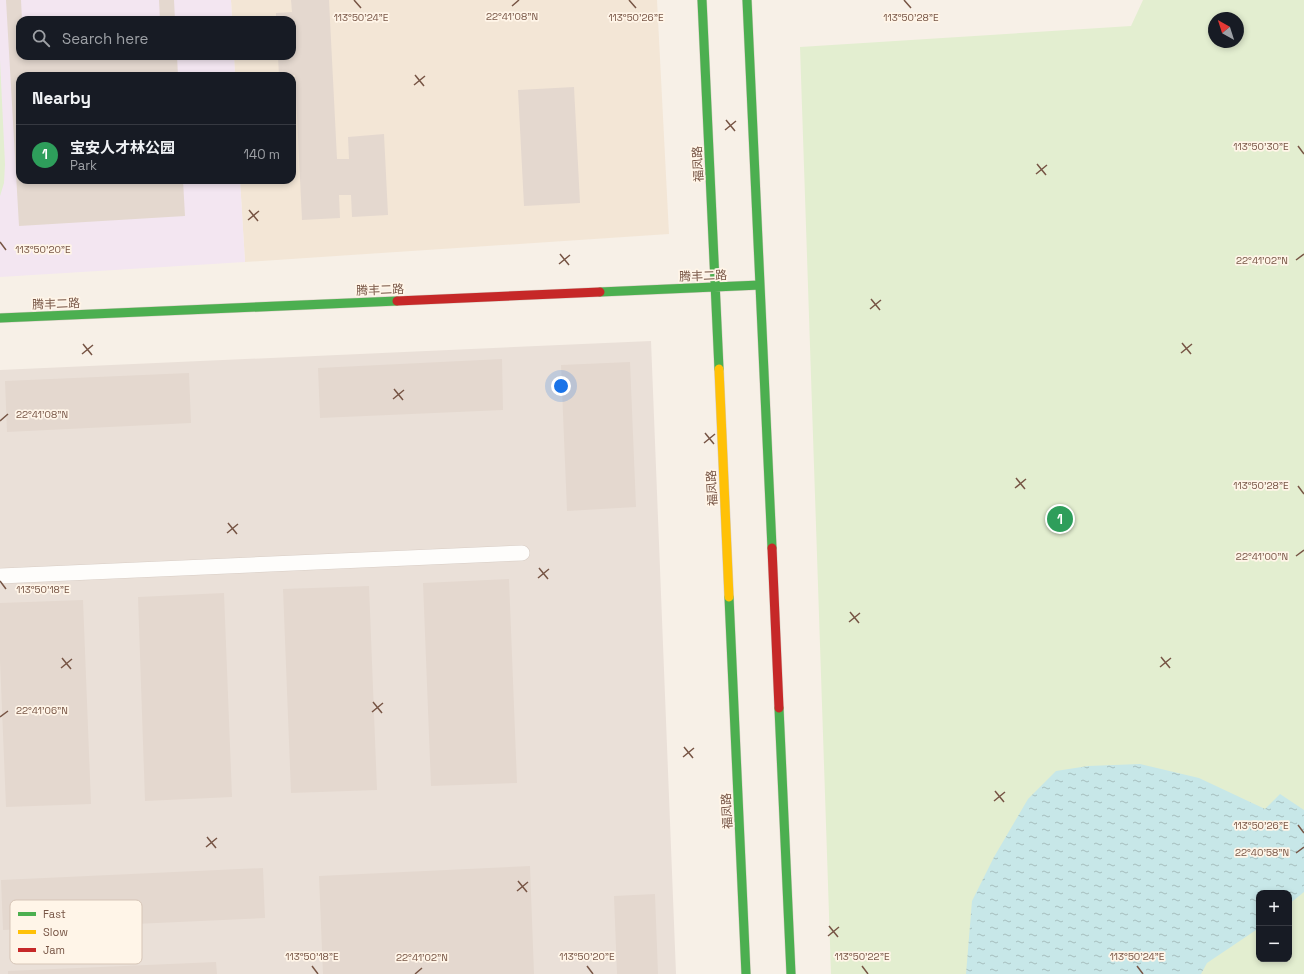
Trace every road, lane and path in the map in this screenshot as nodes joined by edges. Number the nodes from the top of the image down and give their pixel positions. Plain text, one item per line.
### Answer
1 (702, 0) edge
2 (747, 0) edge
3 (760, 285) junction
4 (715, 287) junction
5 (0, 318) edge
6 (522, 553) dead end
7 (0, 576) edge
8 (746, 974) edge
9 (791, 974) edge

1 - 4 main road, 福凤路
2 - 3 main road
3 - 4 main road, 腾丰二路
3 - 9 main road
4 - 5 main road, 腾丰二路
4 - 8 main road, 福凤路
6 - 7 lane

